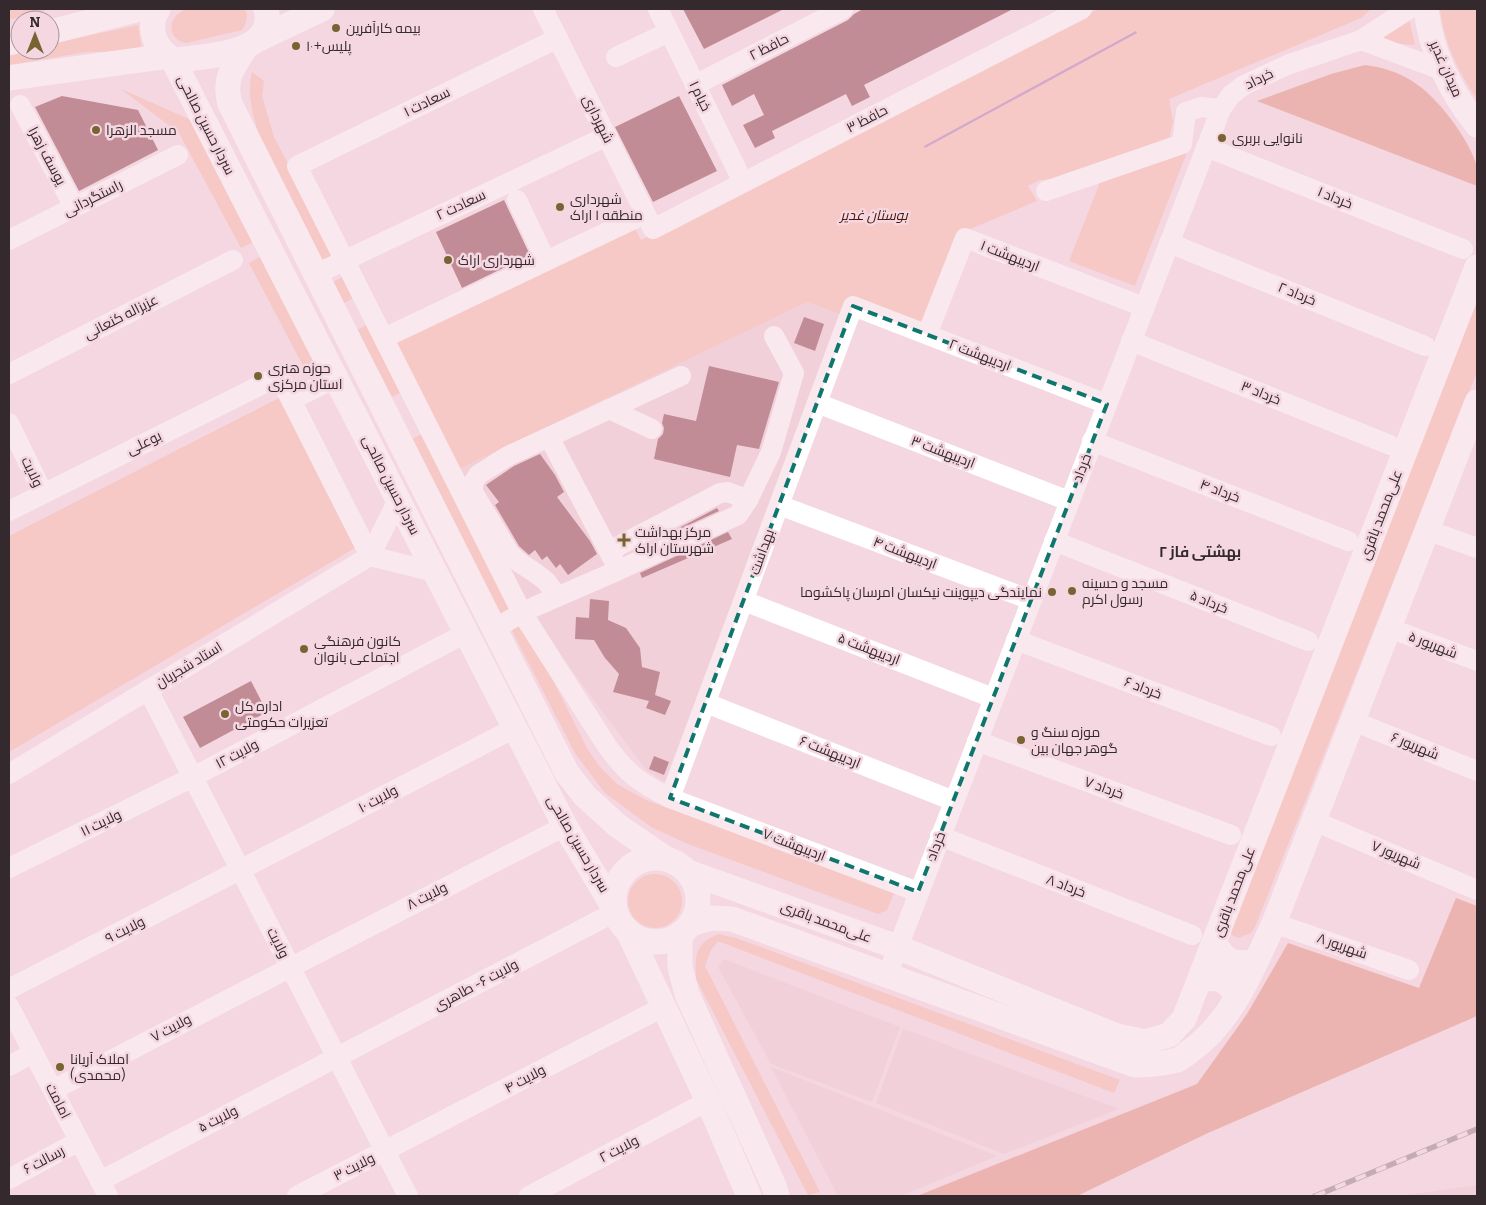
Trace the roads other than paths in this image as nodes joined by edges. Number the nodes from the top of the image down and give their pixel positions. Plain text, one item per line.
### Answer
1 (158, 9) edge
2 (266, 9) edge
3 (322, 9) edge
4 (543, 9) edge
5 (658, 9) edge
6 (843, 9) edge
7 (1082, 9) edge
8 (1409, 9) edge
9 (1426, 9) edge
10 (128, 11) edge
11 (60, 29) edge
12 (669, 32) junction
13 (558, 38) junction
14 (1361, 40) junction
15 (253, 43) junction
16 (616, 57) dead end
17 (170, 58) junction
18 (1444, 71) junction
19 (9, 78) edge
20 (695, 85) junction
21 (20, 105) dead end
22 (1221, 109) junction
23 (237, 119) junction
24 (1477, 125) edge
25 (208, 129) junction
26 (607, 136) junction
27 (1206, 147) junction
28 (178, 156) dead end
29 (297, 166) joint
30 (743, 182) junction
31 (1046, 191) dead end
32 (518, 200) dead end
33 (74, 207) junction
34 (649, 222) junction
35 (9, 240) edge
36 (1169, 243) junction
37 (1470, 258) edge
38 (234, 260) dead end
39 (345, 260) junction
40 (546, 261) junction
41 (316, 274) junction
42 (853, 306) joint
43 (1144, 307) junction
44 (930, 327) dead end
45 (774, 336) dead end
46 (384, 338) junction
47 (1131, 341) junction
48 (1425, 346) dead end
49 (9, 374) edge
50 (681, 376) dead end
51 (336, 378) junction
52 (291, 400) junction
53 (1477, 402) edge
54 (817, 403) junction
55 (1107, 404) junction
56 (609, 409) junction
57 (9, 423) edge
58 (652, 429) dead end
59 (1472, 430) edge
60 (549, 437) junction
61 (1092, 441) junction
62 (1390, 446) dead end
63 (43, 494) junction
64 (398, 500) junction
65 (748, 500) junction
66 (1069, 501) junction
67 (779, 505) junction
68 (9, 510) edge
69 (1427, 530) junction
70 (1054, 541) junction
71 (1348, 541) dead end
72 (1477, 548) edge
73 (609, 551) junction
74 (370, 556) junction
75 (619, 570) junction
76 (435, 572) junction
77 (557, 596) junction
78 (1031, 600) junction
79 (744, 601) junction
80 (522, 613) junction
81 (494, 628) junction
82 (1389, 628) junction
83 (466, 633) junction
84 (1016, 640) junction
85 (1308, 641) dead end
86 (1477, 661) edge
87 (148, 690) junction
88 (994, 698) junction
89 (706, 703) junction
90 (1353, 721) junction
91 (515, 728) junction
92 (1271, 736) dead end
93 (977, 741) junction
94 (1477, 771) edge
95 (9, 774) edge
96 (193, 778) junction
97 (670, 798) junction
98 (954, 801) junction
99 (1314, 821) junction
100 (565, 826) junction
101 (1232, 835) dead end
102 (940, 836) junction
103 (665, 858) junction
104 (9, 868) edge
105 (241, 871) junction
106 (688, 872) junction
107 (1477, 890) edge
108 (918, 892) junction
109 (619, 917) junction
110 (1274, 923) junction
111 (686, 929) junction
112 (1203, 939) junction
113 (897, 947) junction
114 (1256, 962) junction
115 (290, 967) junction
116 (1409, 970) dead end
117 (886, 976) junction
118 (1200, 978) junction
119 (9, 989) edge
120 (1237, 996) junction
121 (9, 1006) edge
122 (664, 1006) junction
123 (34, 1053) junction
124 (337, 1058) junction
125 (9, 1066) edge
126 (52, 1090) junction
127 (708, 1101) junction
128 (79, 1142) junction
129 (385, 1152) junction
130 (9, 1179) edge
131 (104, 1188) edge
132 (297, 1196) edge
133 (408, 1196) edge
134 (529, 1196) edge
135 (749, 1196) edge
136 (777, 1196) edge

1 - 17 main road, سردار حسین صالحی
2 - 15 main road, سردار حسین صالحی
3 - 15 main road
4 - 13 street, شهرداری
5 - 12 street, خیام ۱
6 - 20 street, حافظ ۲
7 - 30 street, حافظ ۳
8 - 14 street, خرداد
9 - 18 main road, میدان غدیر
10 - 11 main road
12 - 16 street
12 - 20 street, خیام ۱
13 - 26 street, شهرداری
13 - 29 street, سعادت ۱
14 - 18 street
14 - 22 street, خرداد
15 - 17 main road
15 - 23 main road, سردار حسین صالحی
17 - 19 main road
17 - 25 main road, سردار حسین صالحی
18 - 24 main road, میدان غدیر
20 - 30 street, خیام ۱
21 - 33 street, یوسف زهرا
22 - 27 street, خرداد
22 - 31 street
23 - 25 main road
23 - 41 main road, سردار حسین صالحی
25 - 51 main road, سردار حسین صالحی
26 - 34 street, شهرداری
26 - 39 street, سعادت ۲
27 - 36 street, خرداد
27 - 37 street, خرداد ۱
28 - 33 street, راستگردانی
29 - 39 street, اردیبهشت ۷
30 - 34 street, حافظ ۳
32 - 40 street
33 - 35 street, راستگردانی
34 - 40 street, حافظ ۳
36 - 43 street, خرداد
36 - 48 street, خرداد ۲
37 - 112 main road, علی‌محمد باقری
38 - 49 street, عزیزاله کنعانی
39 - 41 street, سعادت ۲
39 - 46 street, اردیبهشت ۷
40 - 46 street, حافظ ۳
41 - 81 main road, سردار حسین صالحی
42 - 54 street, بهداشت
42 - 55 street, اردیبهشت ۲
43 - 44 street, اردیبهشت ۱
43 - 47 street, خرداد
45 - 65 street
46 - 80 street, اردیبهشت ۷
47 - 55 street, خرداد
47 - 62 street, خرداد ۳
50 - 56 street
51 - 52 street
51 - 64 main road, سردار حسین صالحی
52 - 63 street, بوعلی
52 - 74 street
53 - 59 main road
54 - 66 street, اردیبهشت ۳
54 - 67 street, بهداشت
55 - 61 street, خرداد
56 - 58 street
56 - 60 street
57 - 63 street, ولایت
59 - 69 main road
60 - 73 street
60 - 77 street
61 - 66 street, خرداد
61 - 71 street, خرداد ۴
63 - 68 street, بوعلی
64 - 74 street
64 - 76 main road, سردار حسین صالحی
65 - 73 street
65 - 75 street
66 - 70 street, خرداد
67 - 78 street, اردیبهشت ۴
67 - 79 street, بهداشت
69 - 72 street
69 - 82 main road
70 - 78 street, خرداد
70 - 85 street, خرداد ۵
73 - 75 street
74 - 76 street
74 - 87 street, استاد شجریان
75 - 77 street
76 - 83 main road, سردار حسین صالحی
77 - 80 street
78 - 84 street, خرداد
79 - 88 street, اردیبهشت ۵
79 - 89 street, بهداشت
80 - 81 street
80 - 97 street, اردیبهشت ۷
81 - 103 main road, سردار حسین صالحی
82 - 86 street, شهریور ۵
82 - 90 main road
83 - 91 main road, سردار حسین صالحی
83 - 96 street, ولایت ۱۲
84 - 88 street, خرداد
84 - 92 street, خرداد ۶
87 - 95 street, استاد شجریان
87 - 96 street, ولایت
88 - 93 street, خرداد
89 - 97 street, بهداشت
89 - 98 street, اردیبهشت ۶
90 - 94 street, شهریور ۶
90 - 99 main road
91 - 100 main road, سردار حسین صالحی
91 - 105 street, ولایت ۱۰
93 - 98 street, خرداد
93 - 101 street, خرداد ۷
96 - 104 street, ولایت ۱۱
96 - 105 street, ولایت
97 - 108 street, اردیبهشت ۷
98 - 102 street, خرداد
99 - 107 street, شهریور ۷
99 - 110 main road
100 - 109 main road, سردار حسین صالحی
100 - 115 street, ولایت ۸
102 - 108 street, خرداد
102 - 112 street, خرداد ۸
103 - 106 main road
103 - 109 main road
105 - 115 street, ولایت
105 - 119 street, ولایت ۹
106 - 111 main road
106 - 113 main road, علی‌محمد باقری
108 - 113 street, خرداد
109 - 111 main road
109 - 122 main road, سردار حسین صالحی
109 - 124 street, ولایت ۶- طاهری
110 - 114 main road
110 - 116 street, شهریور ۸
111 - 117 main road
111 - 136 main road
112 - 114 main road
112 - 118 main road, علی‌محمد باقری
113 - 117 street, خرداد
113 - 118 main road, علی‌محمد باقری
114 - 120 main road
115 - 124 street, ولایت
115 - 126 street, ولایت ۷
117 - 120 main road
118 - 120 main road
121 - 123 street, امامت
122 - 127 main road, سردار حسین صالحی
122 - 129 street, ولایت ۴
123 - 125 street
123 - 126 street, امامت
124 - 129 street, ولایت
124 - 131 street, ولایت ۵
126 - 128 street, امامت
127 - 134 street, ولایت ۲
127 - 135 main road, سردار حسین صالحی
128 - 130 street, رسالت ۶
128 - 131 street, امامت
129 - 132 street, ولایت ۳
129 - 133 street, ولایت

